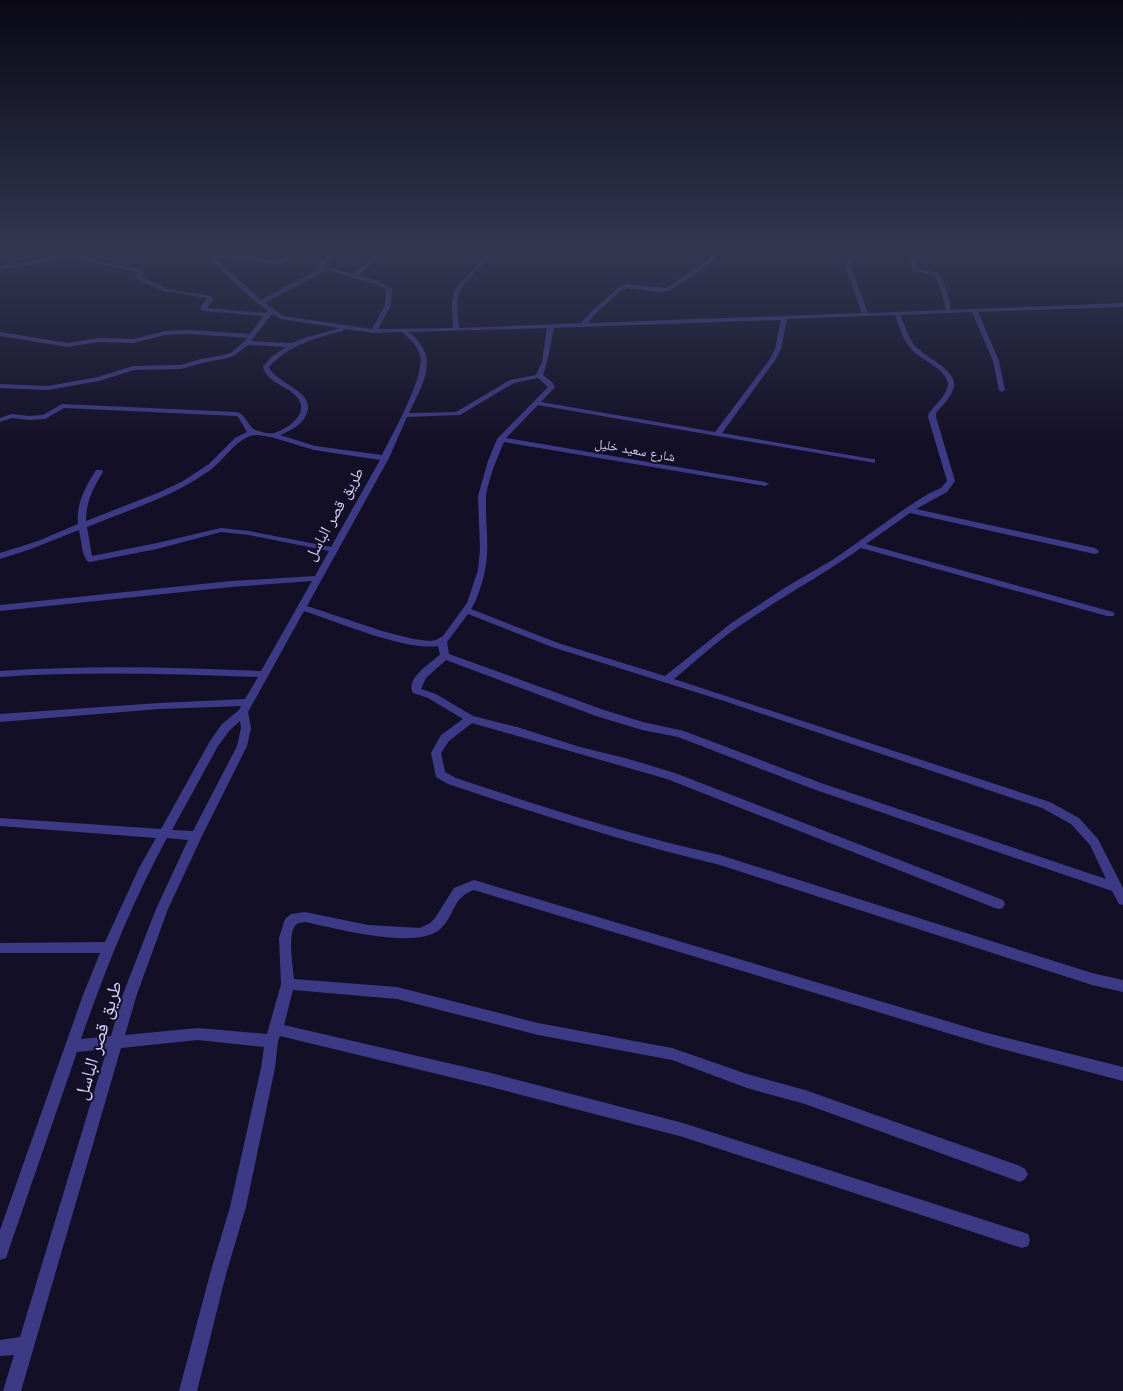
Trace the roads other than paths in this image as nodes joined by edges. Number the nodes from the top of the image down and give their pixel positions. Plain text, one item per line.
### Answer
1 (266, 317) edge
2 (281, 317) edge
3 (381, 317) edge
4 (455, 317) edge
5 (590, 317) edge
6 (814, 317) edge
7 (898, 317) edge
8 (977, 317) edge
9 (784, 318) junction
10 (583, 325) junction
11 (551, 326) junction
12 (348, 328) junction
13 (456, 330) junction
14 (374, 331) junction
15 (404, 331) junction
16 (0, 334) edge
17 (252, 336) junction
18 (247, 343) junction
19 (290, 345) junction
20 (539, 376) junction
21 (0, 386) edge
22 (1002, 390) dead end
23 (536, 403) junction
24 (405, 415) junction
25 (0, 420) edge
26 (255, 433) junction
27 (717, 434) junction
28 (274, 436) junction
29 (501, 439) junction
30 (385, 458) junction
31 (872, 461) dead end
32 (99, 472) dead end
33 (765, 484) dead end
34 (909, 510) junction
35 (82, 526) junction
36 (859, 545) junction
37 (334, 550) junction
38 (1095, 551) dead end
39 (0, 556) edge
40 (318, 578) junction
41 (301, 607) junction
42 (0, 608) edge
43 (466, 610) junction
44 (1110, 614) dead end
45 (442, 641) junction
46 (445, 656) junction
47 (0, 674) edge
48 (263, 674) junction
49 (666, 680) junction
50 (245, 707) junction
51 (0, 718) edge
52 (470, 719) junction
53 (0, 822) edge
54 (164, 833) junction
55 (196, 836) junction
56 (1116, 886) junction
57 (1123, 900) edge
58 (999, 904) dead end
59 (109, 947) junction
60 (0, 948) edge
61 (288, 984) junction
62 (1123, 986) edge
63 (274, 1035) junction
64 (117, 1042) junction
65 (73, 1046) junction
66 (1123, 1074) edge
67 (1020, 1174) dead end
68 (1022, 1240) dead end
69 (0, 1252) edge
70 (26, 1345) junction
71 (0, 1348) edge
72 (12, 1391) edge
73 (188, 1391) edge

1 - 17 street
2 - 12 street
3 - 14 street
4 - 13 street
5 - 10 street
6 - 9 street
7 - 34 street
8 - 22 street
9 - 10 street
9 - 27 street
10 - 11 street
11 - 13 street
11 - 20 street
12 - 14 street
12 - 19 street
13 - 15 street
14 - 15 street
15 - 24 street, طريق قصر الباسل
16 - 17 street
17 - 18 street
18 - 19 street
18 - 21 street
19 - 28 street
20 - 23 street
20 - 24 street
23 - 27 street
23 - 29 street
24 - 30 street, طريق قصر الباسل
25 - 26 street
26 - 28 street
26 - 35 street
27 - 31 street
28 - 30 street
29 - 33 street, شارع سعيد خليل
29 - 43 street
30 - 37 street, طريق قصر الباسل
32 - 35 street
34 - 36 street
34 - 38 street
35 - 37 street
35 - 39 street
36 - 44 street
36 - 49 street
37 - 40 street, طريق قصر الباسل
40 - 41 street, طريق قصر الباسل
40 - 42 street
41 - 45 street
41 - 48 street, طريق قصر الباسل
43 - 45 street
43 - 49 street
45 - 46 street
46 - 52 street
46 - 56 street
47 - 48 street
48 - 50 street, طريق قصر الباسل
49 - 56 street
50 - 51 street
50 - 54 street, طريق قصر الباسل
50 - 55 street, طريق قصر الباسل
52 - 58 street
52 - 62 street
53 - 54 street
54 - 55 street
54 - 59 street, طريق قصر الباسل
55 - 64 street, طريق قصر الباسل
56 - 57 street
59 - 60 street
59 - 65 street, طريق قصر الباسل
61 - 63 street
61 - 66 street
61 - 67 street
63 - 64 street
63 - 68 street
63 - 73 street
64 - 65 street
64 - 70 street, طريق قصر الباسل
65 - 69 street, طريق قصر الباسل
70 - 71 street
70 - 72 street, طريق قصر الباسل

